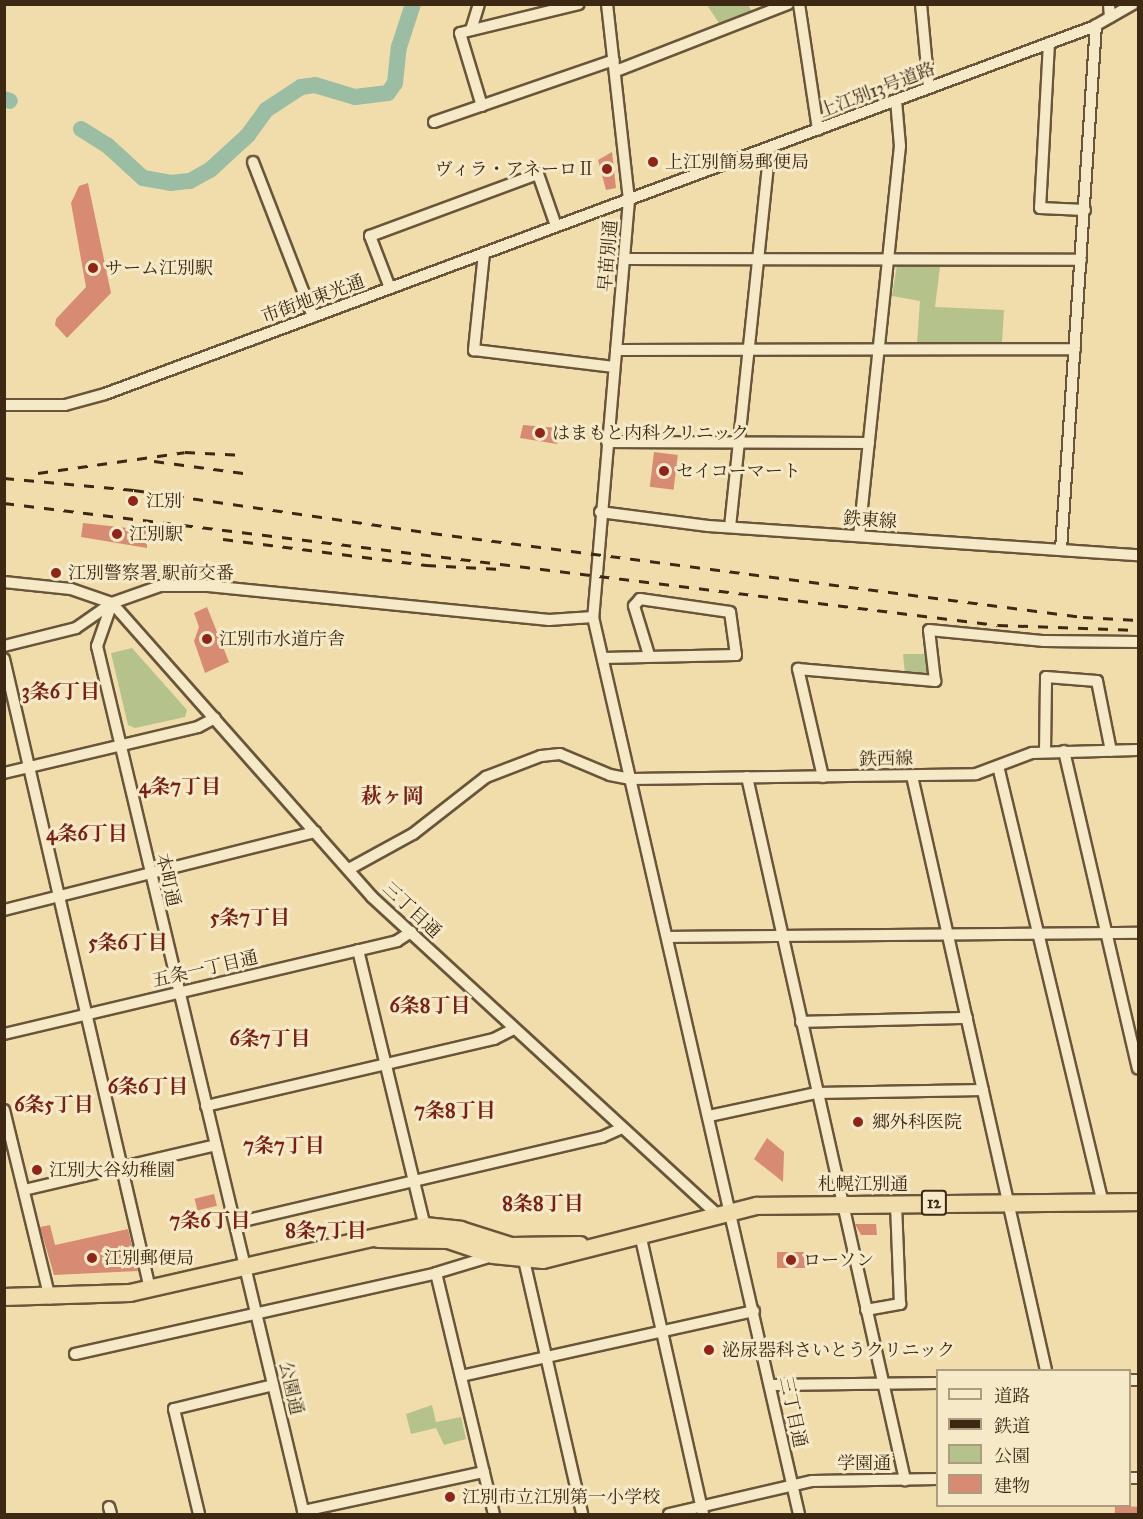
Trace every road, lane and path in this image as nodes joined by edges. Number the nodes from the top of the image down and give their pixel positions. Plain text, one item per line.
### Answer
1 (479, 4) edge
2 (579, 4) edge
3 (607, 4) edge
4 (788, 4) edge
5 (799, 4) edge
6 (921, 4) edge
7 (1109, 4) edge
8 (1133, 4) edge
9 (1110, 17) junction
10 (1096, 25) junction
11 (471, 30) junction
12 (1049, 43) junction
13 (615, 65) junction
14 (929, 88) junction
15 (896, 100) junction
16 (482, 105) junction
17 (434, 122) dead end
18 (818, 130) junction
19 (770, 148) junction
20 (253, 162) dead end
21 (629, 200) junction
22 (1085, 210) junction
23 (556, 226) junction
24 (484, 253) junction
25 (625, 259) junction
26 (758, 259) junction
27 (888, 259) junction
28 (1082, 260) junction
29 (390, 288) junction
30 (313, 317) junction
31 (879, 349) junction
32 (1075, 349) junction
33 (616, 350) junction
34 (749, 350) junction
35 (614, 368) junction
36 (4, 405) edge
37 (607, 442) junction
38 (739, 442) junction
39 (869, 442) junction
40 (600, 512) junction
41 (730, 527) junction
42 (860, 536) junction
43 (1061, 550) junction
44 (1138, 555) edge
45 (4, 582) edge
46 (112, 603) junction
47 (593, 617) junction
48 (1138, 642) edge
49 (4, 646) edge
50 (649, 655) junction
51 (603, 658) junction
52 (4, 660) edge
53 (215, 718) junction
54 (120, 743) junction
55 (1112, 750) junction
56 (1138, 750) edge
57 (1064, 751) junction
58 (1045, 752) junction
59 (998, 766) junction
60 (30, 767) junction
61 (4, 773) edge
62 (912, 776) junction
63 (747, 777) junction
64 (823, 777) junction
65 (631, 779) junction
66 (315, 832) junction
67 (349, 869) junction
68 (150, 875) junction
69 (60, 896) junction
70 (4, 910) edge
71 (411, 932) junction
72 (1108, 933) junction
73 (1138, 933) edge
74 (1039, 934) junction
75 (948, 935) junction
76 (782, 936) junction
77 (667, 937) junction
78 (358, 950) junction
79 (179, 993) junction
80 (87, 1014) junction
81 (967, 1018) junction
82 (801, 1022) junction
83 (514, 1029) junction
84 (4, 1034) edge
85 (386, 1065) junction
86 (1138, 1069) edge
87 (983, 1090) junction
88 (816, 1093) junction
89 (206, 1106) junction
90 (4, 1110) edge
91 (709, 1116) junction
92 (622, 1128) junction
93 (216, 1145) junction
94 (123, 1167) junction
95 (415, 1180) junction
96 (24, 1190) junction
97 (1009, 1202) junction
98 (1103, 1202) junction
99 (1138, 1202) edge
100 (841, 1203) junction
101 (896, 1204) junction
102 (723, 1213) junction
103 (235, 1223) junction
104 (425, 1226) junction
105 (640, 1234) junction
106 (378, 1239) junction
107 (592, 1245) junction
108 (493, 1255) junction
109 (524, 1260) junction
110 (246, 1270) junction
111 (436, 1273) junction
112 (150, 1289) junction
113 (9, 1295) edge
114 (50, 1298) junction
115 (256, 1310) junction
116 (866, 1310) junction
117 (754, 1311) junction
118 (660, 1332) junction
119 (75, 1354) dead end
120 (546, 1357) junction
121 (1047, 1369) edge
122 (461, 1376) junction
123 (936, 1383) edge
124 (273, 1384) junction
125 (884, 1384) junction
126 (770, 1385) junction
127 (484, 1472) junction
128 (936, 1479) edge
129 (905, 1480) junction
130 (792, 1487) junction
131 (702, 1511) edge
132 (304, 1513) edge
133 (199, 1515) edge
134 (494, 1515) edge
135 (582, 1515) edge
136 (669, 1515) edge
137 (799, 1515) edge

1 - 11 street
2 - 11 street
3 - 13 street, 早苗別通
4 - 13 street
5 - 18 street
6 - 14 street
7 - 9 street
8 - 9 street, 上江別13号道路
9 - 10 street, 上江別13号道路
10 - 12 street, 上江別13号道路
10 - 22 street
11 - 16 street
12 - 14 street, 上江別13号道路
12 - 22 street
13 - 16 street
13 - 21 street, 早苗別通
14 - 15 street, 上江別13号道路
15 - 18 street, 上江別13号道路
15 - 27 street
16 - 17 street
18 - 19 street, 上江別13号道路
19 - 21 street, 上江別13号道路
19 - 26 street
20 - 30 street
21 - 23 street, 市街地東光通
21 - 25 street, 早苗別通
22 - 28 street
23 - 24 street, 市街地東光通
23 - 29 street
24 - 29 street, 市街地東光通
24 - 35 street
25 - 26 street
25 - 33 street, 早苗別通
26 - 27 street
26 - 34 street
27 - 28 street
27 - 31 street
28 - 32 street
29 - 30 street, 市街地東光通
30 - 36 street, 市街地東光通
31 - 32 street
31 - 34 street
31 - 39 street
32 - 43 street
33 - 34 street
33 - 35 street, 早苗別通
34 - 38 street
35 - 37 street, 早苗別通
37 - 38 street
37 - 40 street, 早苗別通
38 - 39 street
38 - 41 street
39 - 42 street
40 - 41 street, 鉄東線
40 - 47 street, 早苗別通
41 - 42 street, 鉄東線
42 - 43 street, 鉄東線
43 - 44 street, 鉄東線
45 - 46 street
46 - 47 street
46 - 49 street
46 - 53 street, 三丁目通
46 - 54 street, 本町通
47 - 51 street, 早苗別通
48 - 64 street
50 - 50 street
50 - 51 street
51 - 65 street, 早苗別通
52 - 60 street
53 - 54 street
53 - 66 street, 三丁目通
54 - 60 street
54 - 68 street, 本町通
55 - 56 street, 鉄西線
55 - 57 street, 鉄西線
55 - 58 street
57 - 58 street, 鉄西線
57 - 72 street
58 - 59 street, 鉄西線
59 - 62 street, 鉄西線
59 - 74 street
60 - 61 street
60 - 69 street
62 - 64 street, 鉄西線
62 - 75 street
63 - 64 street, 鉄西線
63 - 65 street, 鉄西線
63 - 76 street
65 - 67 street, 鉄西線
65 - 77 street, 早苗別通
66 - 67 street, 三丁目通
66 - 68 street
67 - 71 street, 三丁目通
68 - 69 street
68 - 79 street, 本町通
69 - 70 street
69 - 80 street
71 - 78 street, 五条一丁目通
71 - 83 street, 三丁目通
72 - 73 street
72 - 74 street
72 - 86 street
74 - 75 street
74 - 98 street
75 - 76 street
75 - 81 street
76 - 77 street
76 - 82 street
77 - 91 street, 早苗別通
78 - 79 street, 五条一丁目通
78 - 85 street
79 - 80 street, 五条一丁目通
79 - 89 street, 本町通
80 - 84 street, 五条一丁目通
80 - 94 street
81 - 82 street
81 - 87 street
82 - 88 street
83 - 85 street
83 - 92 street, 三丁目通
85 - 89 street
85 - 95 street
87 - 88 street
87 - 97 street
88 - 91 street
88 - 100 street
89 - 93 street, 本町通
90 - 96 street
91 - 102 street, 早苗別通
92 - 95 street
92 - 102 street, 三丁目通
93 - 94 street
93 - 103 street, 本町通
94 - 96 street
94 - 112 street
95 - 103 street
95 - 104 street
96 - 114 street
97 - 98 highway, 札幌江別通 / 12
97 - 101 highway, 札幌江別通 / 12
97 - 121 street
98 - 99 highway, 札幌江別通 / 12
100 - 101 highway, 札幌江別通 / 12
100 - 102 highway, 札幌江別通 / 12
100 - 116 street
101 - 116 street
102 - 105 highway, 札幌江別通 / 12
102 - 117 street, 三丁目通
103 - 110 street, 本町通
104 - 106 highway, 札幌江別通 / 12
104 - 107 highway, 札幌江別通 / 12
105 - 107 highway, 札幌江別通 / 12
105 - 118 street
106 - 108 highway, 札幌江別通 / 12
106 - 110 highway, 札幌江別通 / 12
107 - 109 highway, 札幌江別通 / 12
108 - 109 highway, 札幌江別通 / 12
108 - 111 street
109 - 120 street
110 - 112 highway, 札幌江別通 / 12
110 - 115 street, 公園通
111 - 115 street
111 - 122 street
112 - 114 highway, 札幌江別通 / 12
113 - 114 highway, 札幌江別通 / 12
115 - 119 street
115 - 124 street, 公園通
116 - 125 street
117 - 118 street
117 - 126 street, 三丁目通
118 - 120 street
118 - 131 street
120 - 122 street
120 - 135 street
122 - 127 street
123 - 125 street
124 - 132 street, 公園通
124 - 133 street
125 - 126 street
125 - 129 street
126 - 130 street, 三丁目通
127 - 132 street
127 - 134 street
128 - 129 street, 学園通
129 - 130 street, 学園通
130 - 131 street, 学園通
130 - 137 street, 三丁目通
131 - 136 street, 学園通

